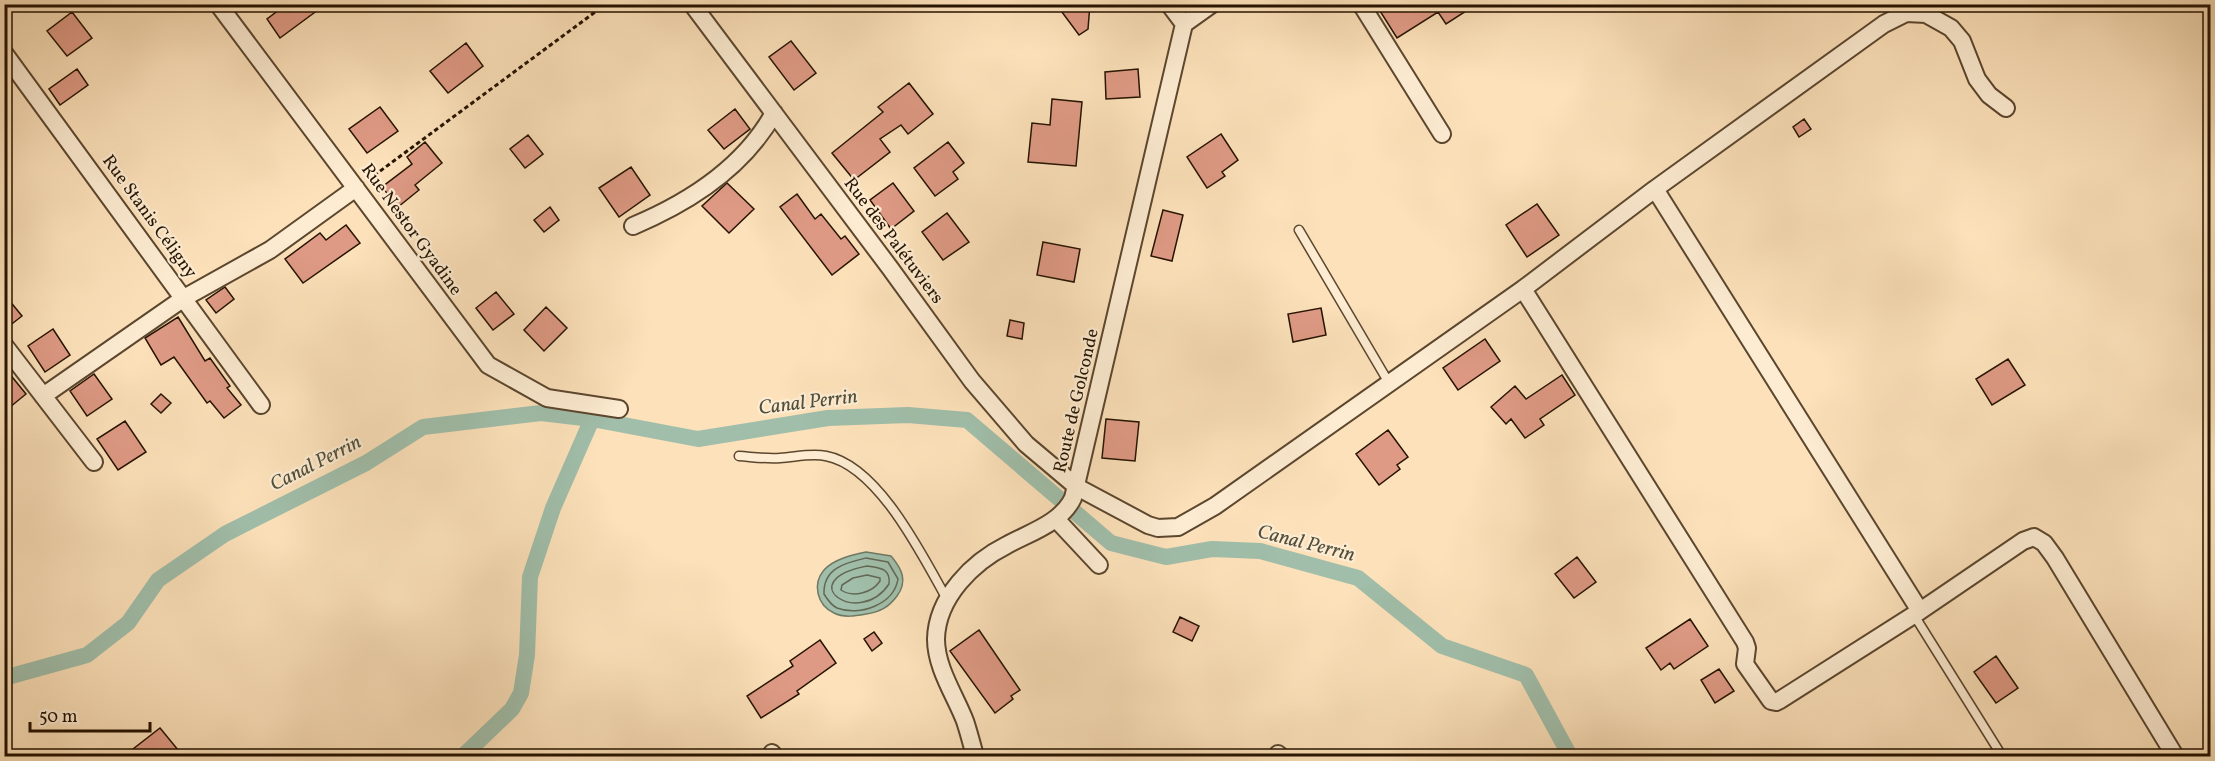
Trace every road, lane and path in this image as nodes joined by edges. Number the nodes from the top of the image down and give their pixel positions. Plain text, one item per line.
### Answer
1 (218, 4) edge
2 (606, 4) edge
3 (692, 4) edge
4 (1169, 4) edge
5 (1212, 4) edge
6 (1361, 4) edge
7 (1184, 24) junction
8 (4, 52) edge
9 (2006, 108) dead end
10 (774, 113) junction
11 (1442, 134) dead end
12 (356, 188) junction
13 (1655, 189) junction
14 (633, 226) dead end
15 (1299, 230) dead end
16 (1523, 289) junction
17 (184, 298) junction
18 (4, 345) edge
19 (1389, 383) junction
20 (43, 396) junction
21 (261, 405) dead end
22 (619, 409) dead end
23 (739, 456) dead end
24 (94, 462) dead end
25 (1077, 487) junction
26 (1056, 519) junction
27 (1099, 565) dead end
28 (948, 601) junction
29 (1917, 613) junction
30 (975, 756) edge
31 (2002, 756) edge
32 (2175, 756) edge

1 - 12 street, Rue Nestor Gyadine
2 - 12 path
3 - 10 street, Rue des Palétuviers
4 - 7 street
5 - 7 street
6 - 11 street
7 - 25 street, Route de Golconde
8 - 17 street, Rue Stanis Céligny
9 - 13 street, Rue des Palétuviers
10 - 14 street
10 - 25 street, Rue des Palétuviers
12 - 17 street
12 - 22 street, Rue Nestor Gyadine
13 - 16 street, Rue des Palétuviers
13 - 29 street
15 - 19 lane
16 - 19 street, Rue des Palétuviers
16 - 29 street
17 - 20 street
17 - 21 street, Rue Stanis Céligny
18 - 20 street
19 - 25 street, Rue des Palétuviers
20 - 24 street
23 - 28 lane
25 - 26 street, Route de Golconde
26 - 27 street
26 - 28 street, Route de Golconde
28 - 30 street, Route de Golconde
29 - 31 lane
29 - 32 street

